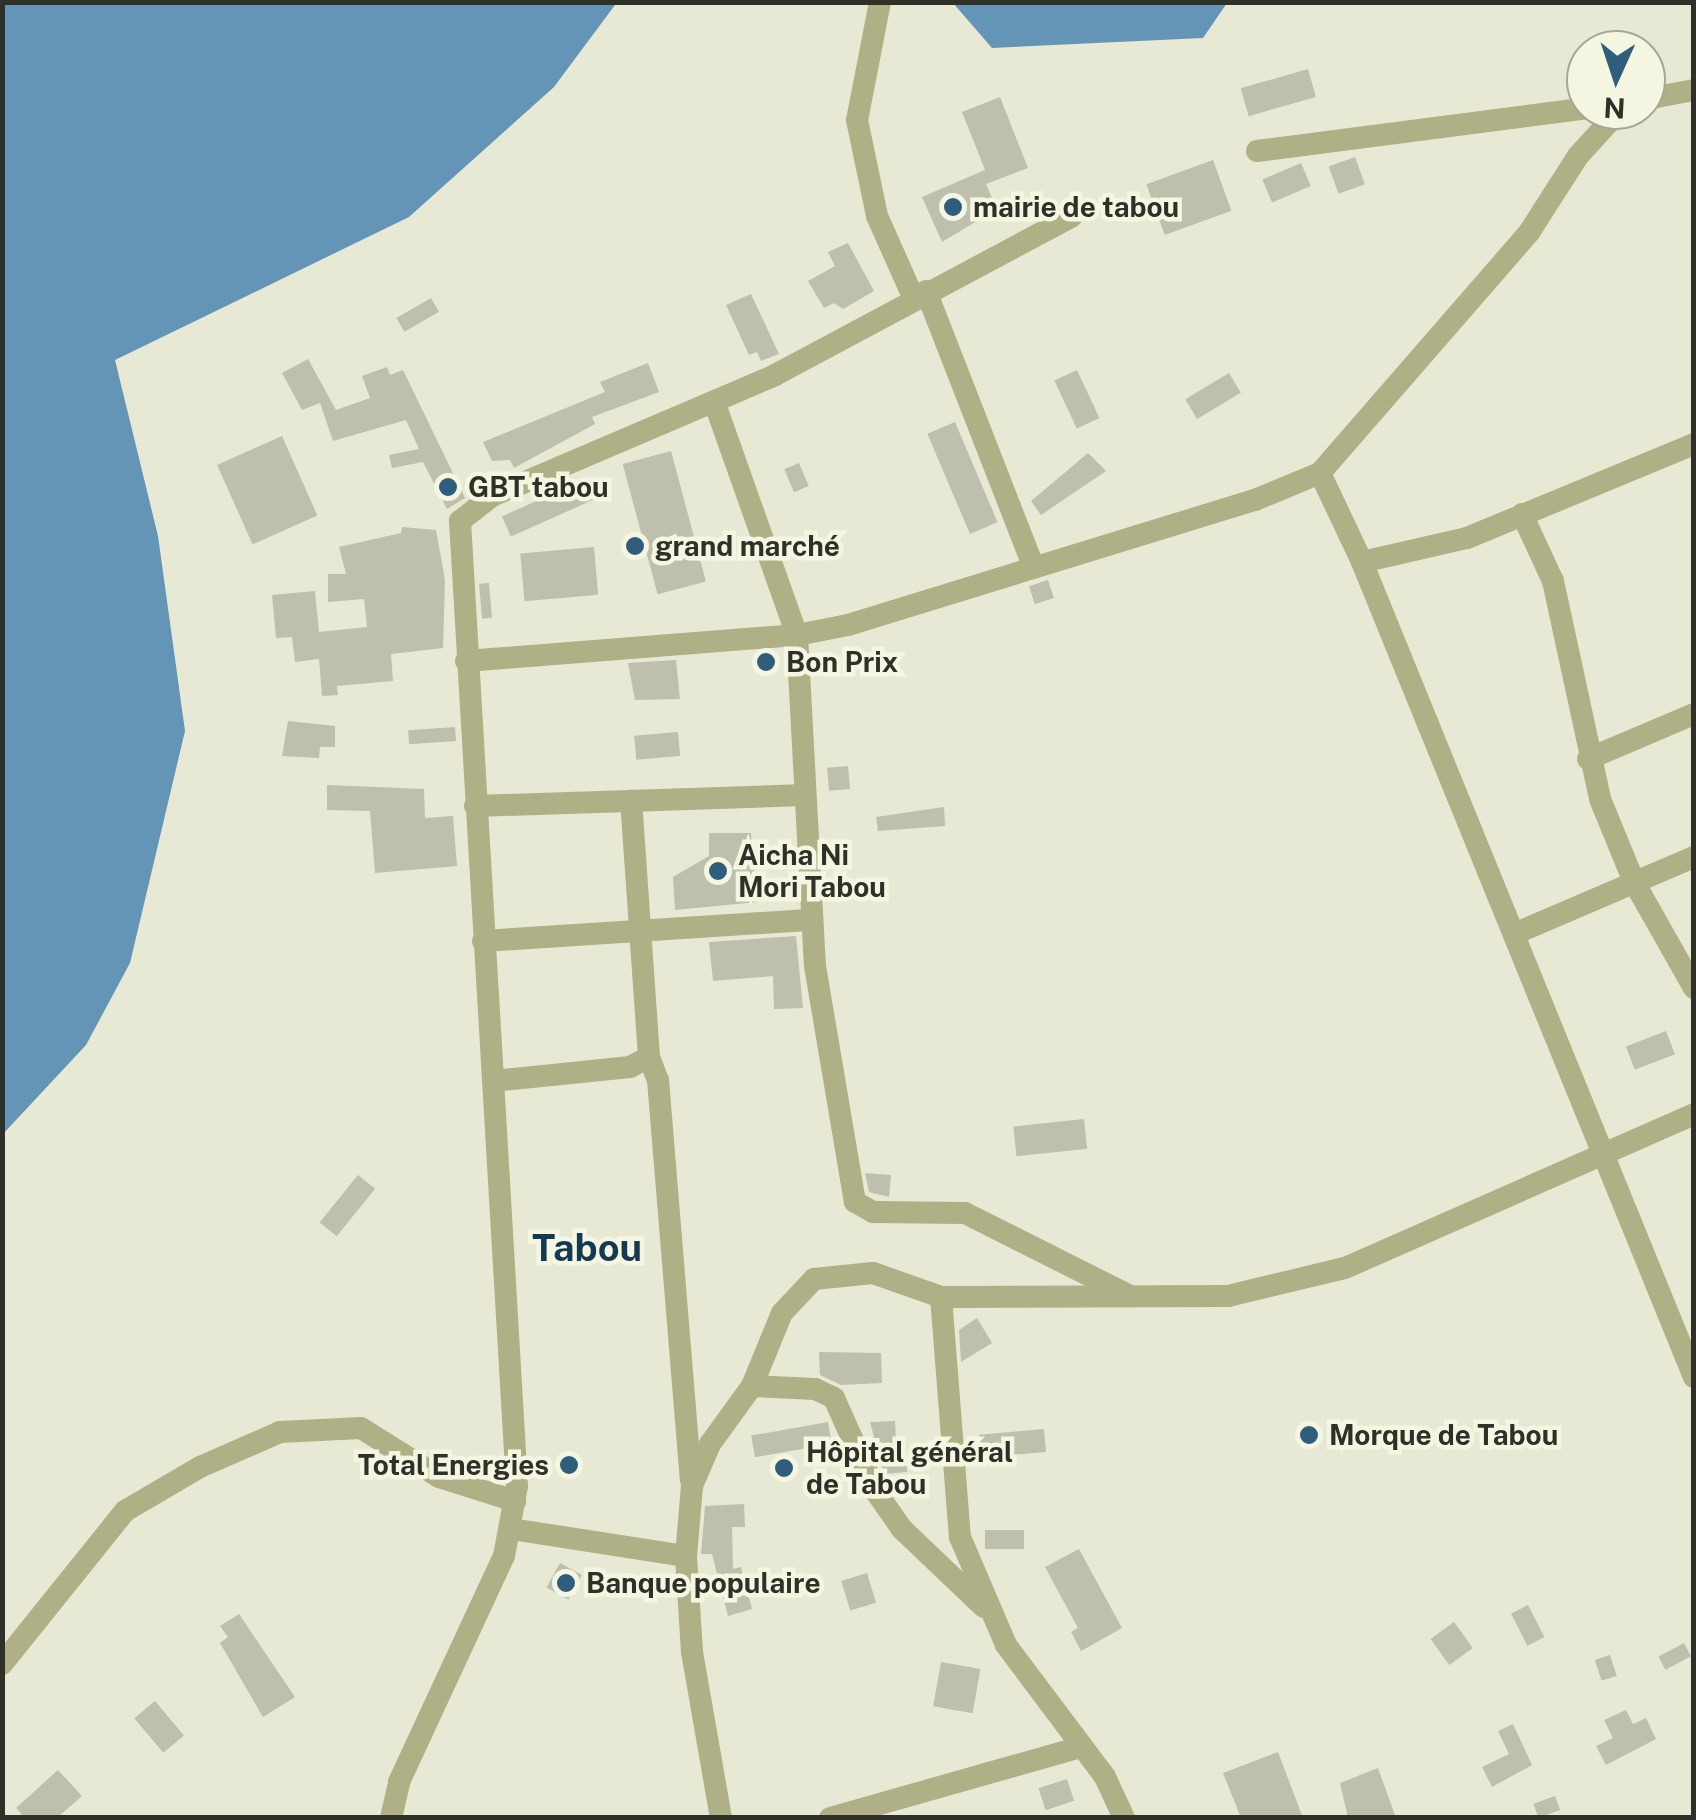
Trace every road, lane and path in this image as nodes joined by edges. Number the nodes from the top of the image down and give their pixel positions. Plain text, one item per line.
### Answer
1 (880, 2) edge
2 (1694, 90) edge
3 (1666, 95) edge
4 (1566, 111) edge
5 (1602, 130) edge
6 (1257, 150) dead end
7 (1071, 217) dead end
8 (920, 295) junction
9 (715, 404) junction
10 (1694, 444) edge
11 (1320, 473) junction
12 (1522, 514) junction
13 (1362, 562) junction
14 (1034, 568) junction
15 (797, 635) junction
16 (466, 661) junction
17 (1694, 714) edge
18 (1588, 759) junction
19 (804, 795) junction
20 (631, 801) junction
21 (476, 806) junction
22 (1694, 857) edge
23 (1634, 882) junction
24 (812, 920) junction
25 (638, 931) junction
26 (1514, 934) junction
27 (483, 941) junction
28 (1694, 988) edge
29 (650, 1057) junction
30 (493, 1081) junction
31 (1694, 1114) edge
32 (1605, 1154) junction
33 (942, 1297) junction
34 (1134, 1298) junction
35 (1694, 1377) edge
36 (752, 1386) junction
37 (692, 1486) junction
38 (515, 1501) junction
39 (511, 1529) junction
40 (686, 1556) junction
41 (987, 1609) junction
42 (2, 1664) edge
43 (1078, 1748) junction
44 (390, 1818) edge
45 (721, 1818) edge
46 (830, 1818) edge
47 (1124, 1818) edge

1 - 8 street
2 - 3 street
4 - 6 street
5 - 11 street
7 - 8 street
8 - 9 street
8 - 14 street
9 - 15 street
9 - 16 street
10 - 12 street
11 - 13 street
11 - 14 street
12 - 13 street
12 - 18 street
13 - 26 street
14 - 15 street
15 - 16 street
15 - 19 street
16 - 21 street
17 - 18 street
18 - 23 street
19 - 20 street
19 - 24 street
20 - 21 street
20 - 25 street
21 - 27 street
22 - 23 street
23 - 26 street
23 - 28 street
24 - 25 street
24 - 34 street
25 - 27 street
25 - 29 street
26 - 32 street
27 - 30 street
29 - 30 street
29 - 37 street
30 - 38 street
31 - 32 street
32 - 34 street
32 - 35 street
33 - 34 street
33 - 36 street
33 - 41 street
36 - 37 street
36 - 41 street
37 - 40 street
38 - 39 street
38 - 42 street
39 - 40 street
39 - 44 street
40 - 45 street
41 - 43 street
43 - 46 street
43 - 47 street

